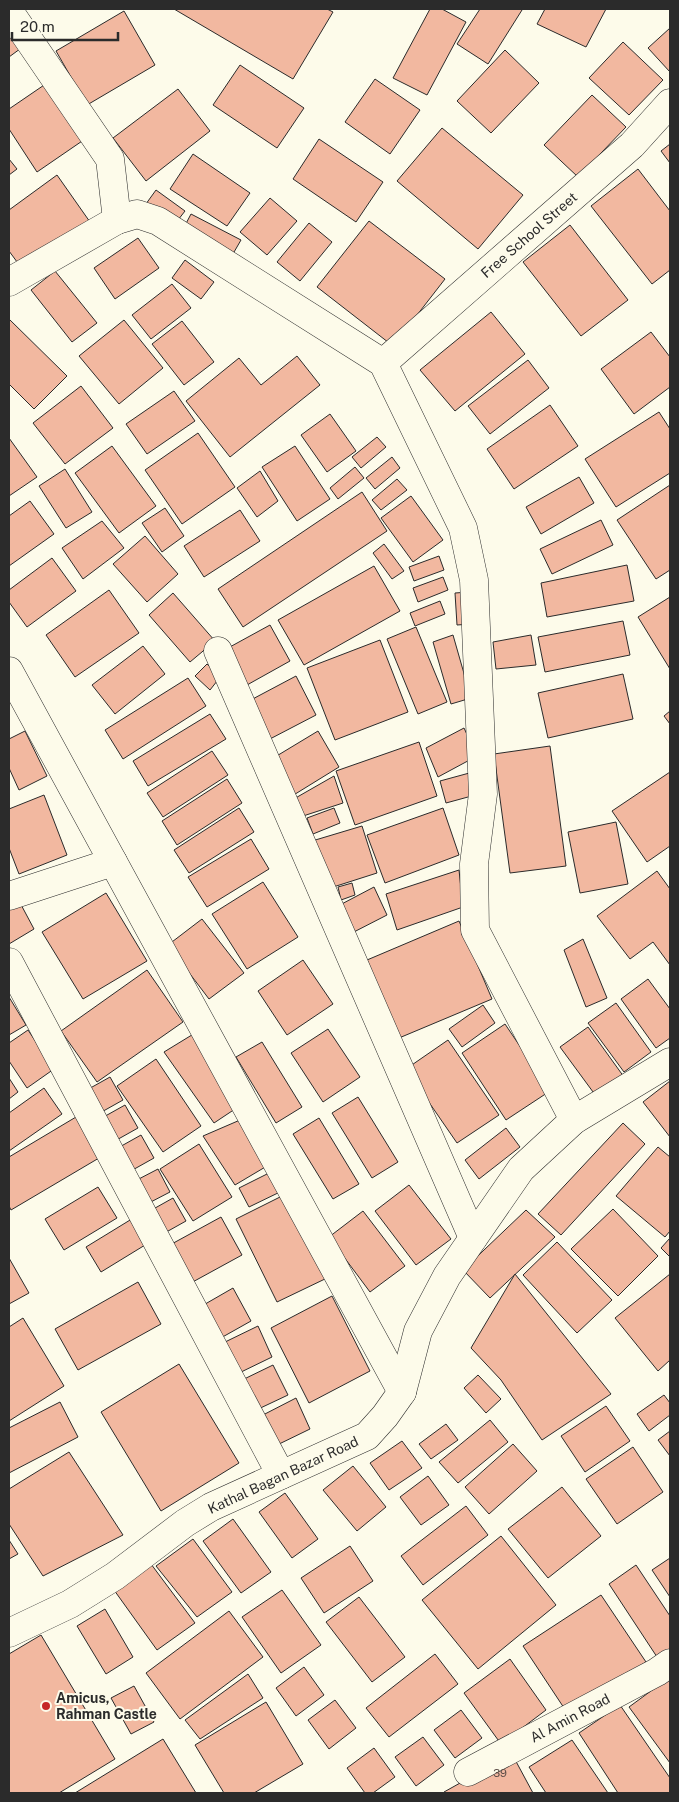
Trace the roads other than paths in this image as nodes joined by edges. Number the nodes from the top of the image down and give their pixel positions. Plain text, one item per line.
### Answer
1 (9, 12) edge
2 (670, 103) edge
3 (117, 220) junction
4 (9, 282) edge
5 (383, 363) junction
6 (218, 651) dead end
7 (9, 671) edge
8 (16, 701) edge
9 (113, 862) junction
10 (9, 896) edge
11 (9, 962) edge
12 (670, 1062) edge
13 (574, 1120) junction
14 (473, 1238) junction
15 (402, 1392) junction
16 (282, 1475) junction
17 (9, 1633) edge
18 (670, 1663) edge
19 (468, 1772) dead end

1 - 3 street
2 - 5 street, Free School Street
3 - 4 street
3 - 5 street
5 - 13 street
6 - 14 street
7 - 8 street
8 - 9 street
9 - 10 street
9 - 15 street
11 - 16 street
12 - 13 street, Kathal Bagan Bazar Road
13 - 14 street, Kathal Bagan Bazar Road
14 - 15 street, Kathal Bagan Bazar Road
15 - 16 street, Kathal Bagan Bazar Road
16 - 17 street, Kathal Bagan Bazar Road
18 - 19 street, Al Amin Road

